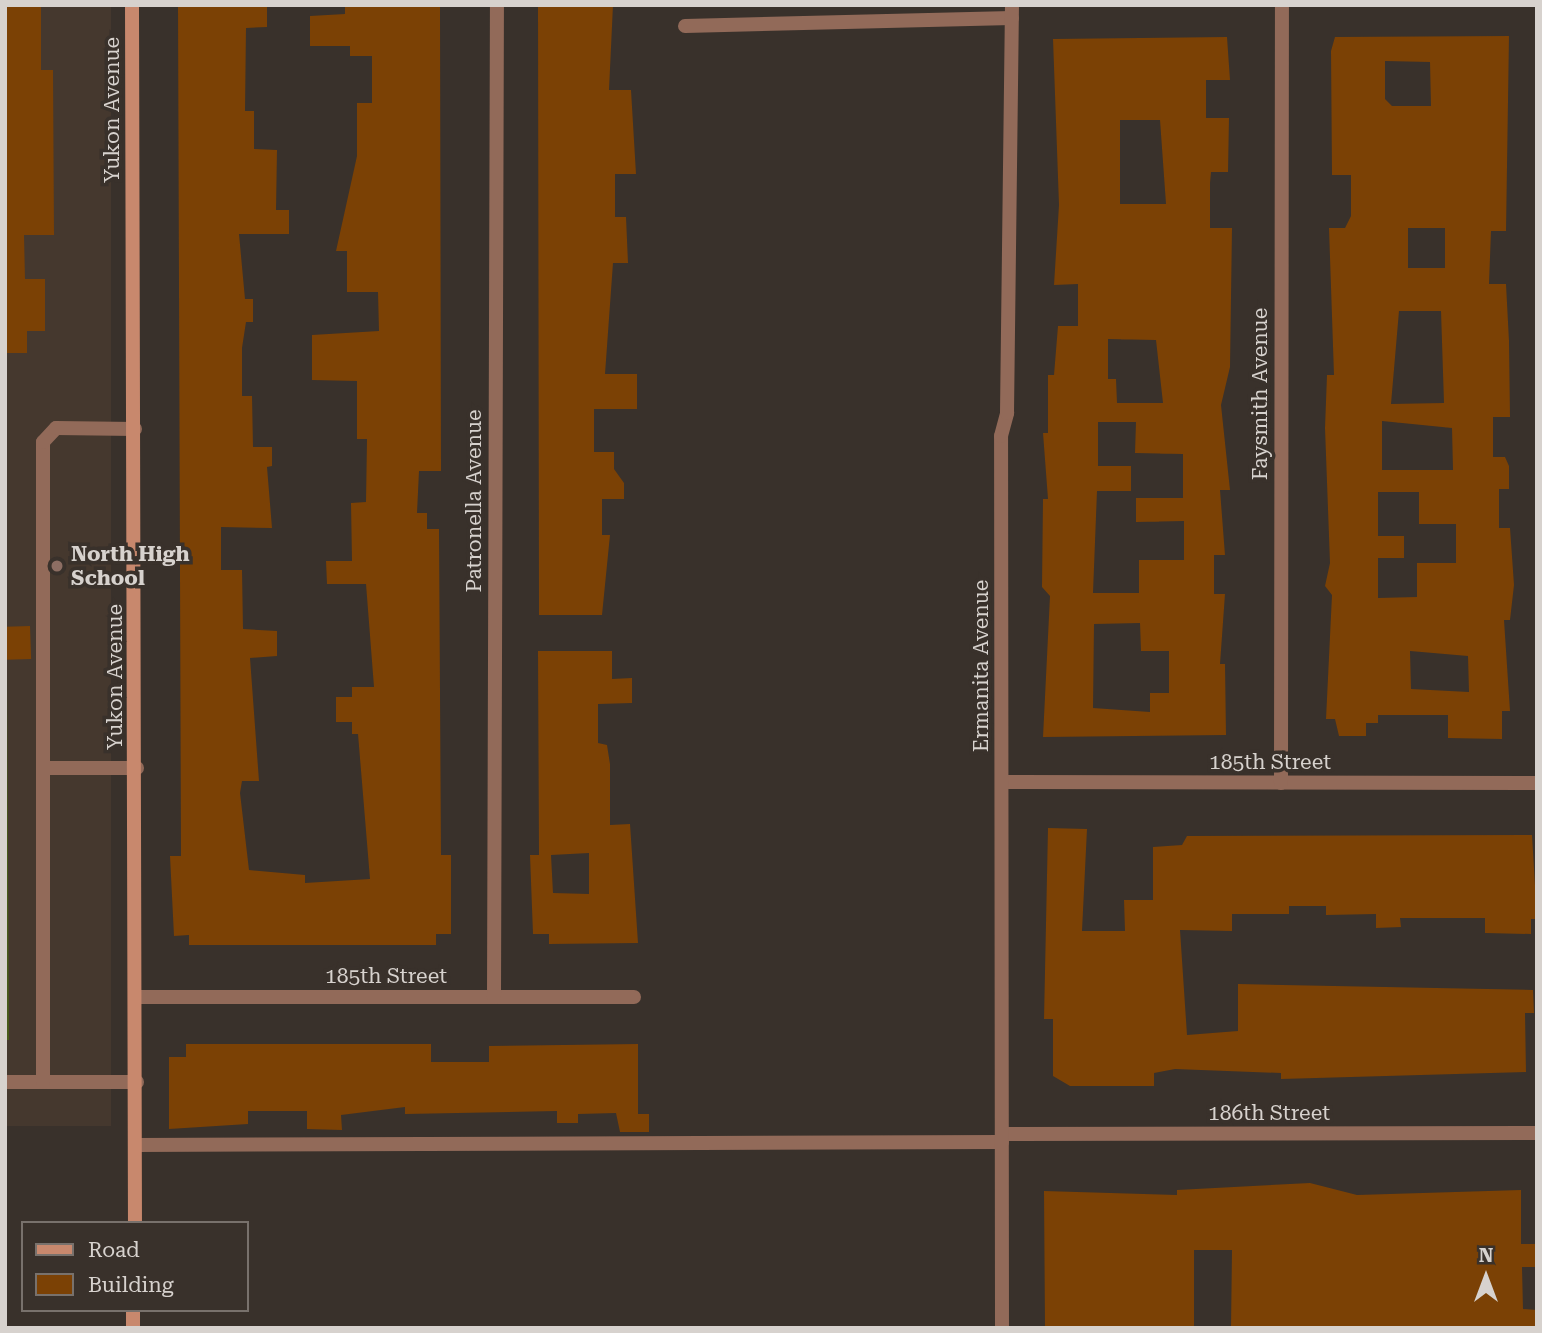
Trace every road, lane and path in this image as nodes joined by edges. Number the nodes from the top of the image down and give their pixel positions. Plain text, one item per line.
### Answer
1 (132, 5) edge
2 (497, 5) edge
3 (1282, 5) edge
4 (1012, 11) edge
5 (685, 26) dead end
6 (135, 429) junction
7 (43, 768) junction
8 (137, 768) junction
9 (1002, 782) junction
10 (1281, 783) junction
11 (1537, 783) edge
12 (138, 997) junction
13 (494, 997) junction
14 (634, 997) dead end
15 (5, 1082) edge
16 (43, 1082) junction
17 (137, 1082) junction
18 (1537, 1133) edge
19 (1002, 1138) junction
20 (136, 1145) junction
21 (135, 1221) edge
22 (1002, 1328) edge

1 - 6 street, Yukon Avenue
2 - 13 street, Patronella Avenue
3 - 10 street, Faysmith Avenue
4 - 5 street
4 - 9 street, Ermanita Avenue
6 - 7 street
6 - 8 street, Yukon Avenue
7 - 8 street
7 - 16 street
8 - 12 street, Yukon Avenue
9 - 10 street, 185th Street
9 - 19 street, Ermanita Avenue
10 - 11 street, 185th Street
12 - 13 street, 185th Street
12 - 17 street, Yukon Avenue
13 - 14 street, 185th Street
15 - 16 street
16 - 17 street
17 - 20 street, Yukon Avenue
18 - 19 street, 186th Street
19 - 20 street, 186th Street
19 - 22 street, Ermanita Avenue
20 - 21 street, Yukon Avenue

